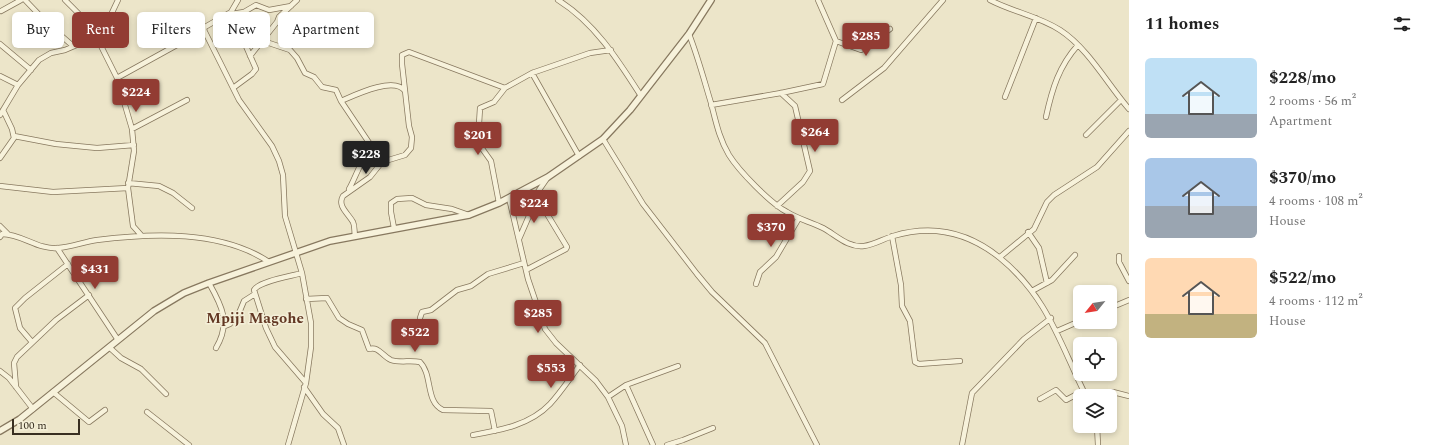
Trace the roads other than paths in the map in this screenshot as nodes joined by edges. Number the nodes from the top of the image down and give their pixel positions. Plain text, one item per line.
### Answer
1 (21, 0) edge
2 (25, 0) edge
3 (65, 0) edge
4 (118, 0) edge
5 (238, 0) edge
6 (298, 0) edge
7 (558, 0) edge
8 (710, 0) edge
9 (818, 0) edge
10 (943, 0) edge
11 (990, 0) edge
12 (293, 5) junction
13 (1, 11) edge
14 (77, 12) edge
15 (112, 12) edge
16 (232, 12) edge
17 (244, 12) edge
18 (1036, 18) junction
19 (890, 29) dead end
20 (270, 30) edge
21 (205, 32) edge
22 (689, 34) junction
23 (836, 41) junction
24 (270, 43) edge
25 (0, 44) edge
26 (72, 45) edge
27 (1078, 45) junction
28 (72, 46) edge
29 (102, 48) edge
30 (171, 48) edge
31 (246, 48) edge
32 (257, 48) edge
33 (610, 50) junction
34 (250, 56) junction
35 (31, 70) junction
36 (532, 73) junction
37 (0, 76) edge
38 (117, 78) junction
39 (18, 85) junction
40 (233, 88) junction
41 (505, 88) junction
42 (406, 93) junction
43 (781, 93) junction
44 (641, 96) junction
45 (1005, 97) dead end
46 (187, 100) dead end
47 (842, 100) dead end
48 (1121, 100) junction
49 (341, 101) junction
50 (711, 105) junction
51 (1129, 110) edge
52 (1, 114) edge
53 (1046, 117) dead end
54 (132, 129) junction
55 (1129, 131) edge
56 (1086, 135) dead end
57 (14, 136) junction
58 (602, 139) junction
59 (134, 145) junction
60 (372, 149) junction
61 (579, 156) junction
62 (0, 158) edge
63 (382, 162) junction
64 (548, 177) junction
65 (128, 183) junction
66 (0, 186) edge
67 (128, 188) junction
68 (348, 191) junction
69 (509, 198) junction
70 (539, 202) junction
71 (498, 203) junction
72 (777, 206) junction
73 (192, 208) dead end
74 (469, 214) junction
75 (799, 218) junction
76 (0, 226) edge
77 (394, 228) junction
78 (1028, 232) junction
79 (3, 234) edge
80 (141, 235) junction
81 (355, 235) junction
82 (892, 236) junction
83 (519, 239) junction
84 (57, 248) junction
85 (297, 252) junction
86 (1075, 255) dead end
87 (1119, 256) dead end
88 (1000, 257) junction
89 (269, 262) junction
90 (524, 263) junction
91 (68, 264) junction
92 (526, 270) junction
93 (302, 273) junction
94 (1129, 281) edge
95 (209, 283) junction
96 (1047, 283) junction
97 (756, 284) dead end
98 (1032, 291) junction
99 (255, 294) junction
100 (89, 295) junction
101 (306, 299) junction
102 (1129, 300) edge
103 (1117, 305) edge
104 (420, 318) dead end
105 (1051, 318) junction
106 (1073, 324) edge
107 (225, 326) junction
108 (1057, 330) junction
109 (118, 340) junction
110 (32, 342) junction
111 (109, 347) junction
112 (216, 348) dead end
113 (960, 361) dead end
114 (580, 365) junction
115 (678, 366) dead end
116 (0, 371) edge
117 (305, 385) junction
118 (626, 385) junction
119 (16, 388) junction
120 (1083, 389) edge
121 (53, 392) junction
122 (1117, 393) edge
123 (166, 394) dead end
124 (1073, 396) edge
125 (1129, 396) edge
126 (608, 397) junction
127 (1040, 399) dead end
128 (32, 408) junction
129 (105, 410) dead end
130 (147, 412) dead end
131 (713, 428) dead end
132 (0, 431) edge
133 (495, 431) junction
134 (1097, 433) edge
135 (473, 435) dead end
136 (182, 443) edge
137 (189, 445) edge
138 (288, 445) edge
139 (344, 445) edge
140 (626, 445) edge
141 (653, 445) edge
142 (667, 445) edge
143 (817, 445) edge
144 (962, 445) edge
145 (1098, 445) edge

1 - 13 street
2 - 26 street
3 - 14 street
4 - 15 street
5 - 16 street
6 - 12 street
7 - 33 street
8 - 22 street
9 - 23 street
10 - 47 street
11 - 18 street
12 - 17 street
12 - 20 street
18 - 27 street
18 - 45 street
19 - 23 street
21 - 40 street
22 - 44 street
22 - 50 street
23 - 43 street
24 - 49 street
25 - 35 street
27 - 48 street
27 - 53 street
28 - 35 street
29 - 38 street
30 - 38 street
31 - 34 street
32 - 34 street
33 - 36 street
33 - 44 street
34 - 40 street
35 - 39 street
36 - 41 street
36 - 61 street
37 - 39 street
38 - 54 street
39 - 52 street
40 - 85 street
41 - 42 street
41 - 71 street
42 - 49 street
42 - 63 street
43 - 50 street
43 - 72 street
44 - 58 street
46 - 54 street
48 - 51 street
48 - 56 street
49 - 60 street
50 - 72 street
52 - 57 street
54 - 59 street
55 - 78 street
57 - 59 street
57 - 62 street
58 - 61 street
58 - 143 street
59 - 65 street
60 - 63 street
60 - 68 street
61 - 64 street
63 - 68 street
64 - 69 street
64 - 70 street
65 - 67 street
65 - 73 street
66 - 67 street
67 - 80 street
68 - 81 street
69 - 71 street
69 - 83 street
70 - 83 street
70 - 92 street
71 - 74 street
72 - 75 street
74 - 77 street
74 - 77 street
75 - 82 street
75 - 97 street
76 - 79 street
77 - 81 street
78 - 88 street
78 - 96 street
79 - 84 street
80 - 84 street
80 - 89 street
81 - 85 street
82 - 88 street
82 - 113 street
83 - 90 street
84 - 91 street
85 - 89 street
85 - 93 street
86 - 96 street
87 - 94 street
88 - 98 street
89 - 95 street
90 - 92 street
90 - 104 street
91 - 100 street
91 - 110 street
92 - 114 street
93 - 99 street
93 - 101 street
95 - 107 street
95 - 109 street
96 - 98 street
98 - 105 street
99 - 107 street
99 - 117 street
100 - 109 street
100 - 110 street
101 - 117 street
101 - 133 street
102 - 103 street
105 - 108 street
105 - 144 street
106 - 108 street
107 - 112 street
108 - 120 street
109 - 111 street
110 - 119 street
111 - 121 street
111 - 123 street
114 - 126 street
114 - 133 street
115 - 118 street
116 - 119 street
117 - 138 street
117 - 139 street
118 - 126 street
118 - 141 street
119 - 128 street
121 - 128 street
121 - 129 street
122 - 125 street
124 - 127 street
126 - 140 street
128 - 132 street
130 - 136 street
131 - 142 street
133 - 135 street
134 - 145 street
136 - 137 street

